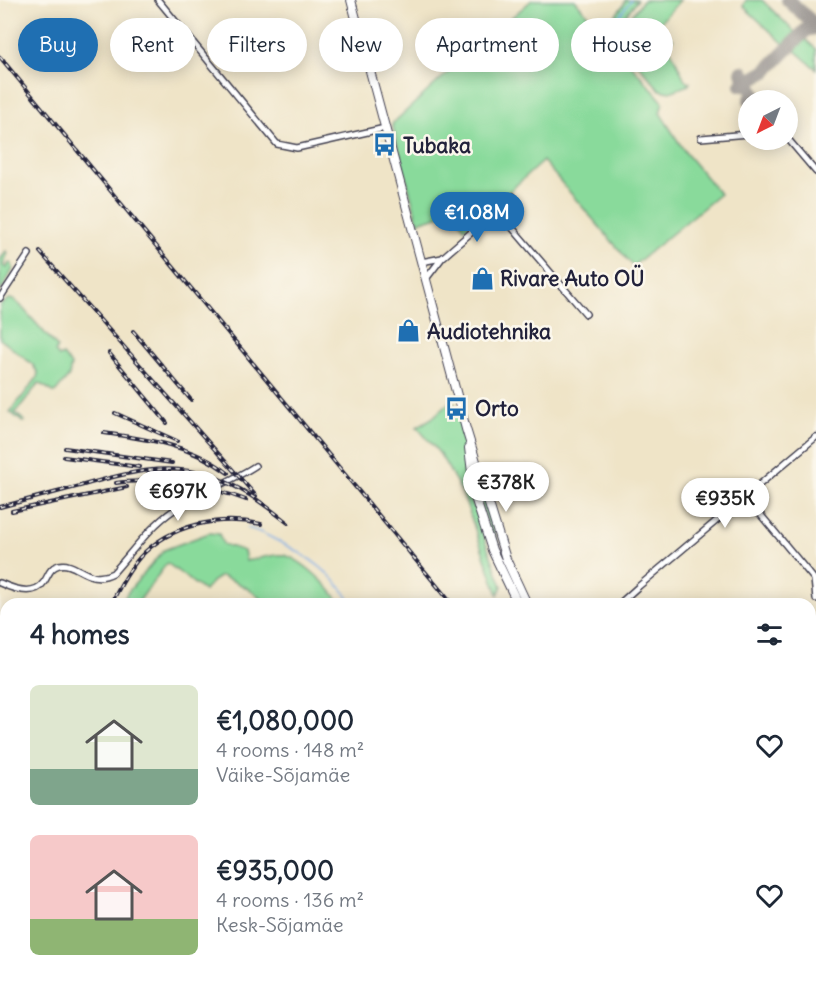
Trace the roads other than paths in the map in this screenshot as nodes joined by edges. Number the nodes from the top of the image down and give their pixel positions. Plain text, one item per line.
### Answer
1 (158, 0) edge
2 (351, 0) edge
3 (385, 128) junction
4 (738, 135) edge
5 (701, 138) dead end
6 (797, 150) edge
7 (816, 172) edge
8 (513, 196) dead end
9 (497, 210) junction
10 (30, 254) dead end
11 (442, 258) junction
12 (421, 262) junction
13 (426, 279) junction
14 (0, 298) edge
15 (586, 314) dead end
16 (466, 429) junction
17 (816, 437) edge
18 (255, 466) dead end
19 (484, 486) junction
20 (474, 489) junction
21 (745, 496) junction
22 (0, 583) edge
23 (515, 598) edge
24 (524, 598) edge
25 (626, 598) edge
26 (816, 598) edge

1 - 3 street
2 - 3 main road
3 - 12 main road
4 - 5 street
6 - 7 street
8 - 9 street
9 - 11 street
9 - 15 street
10 - 14 street
11 - 12 street
11 - 13 street
12 - 13 main road
13 - 16 main road
16 - 19 main road
16 - 20 main road
17 - 21 street
18 - 22 street
19 - 20 main road
19 - 24 main road
20 - 23 main road
21 - 25 street
21 - 26 street

